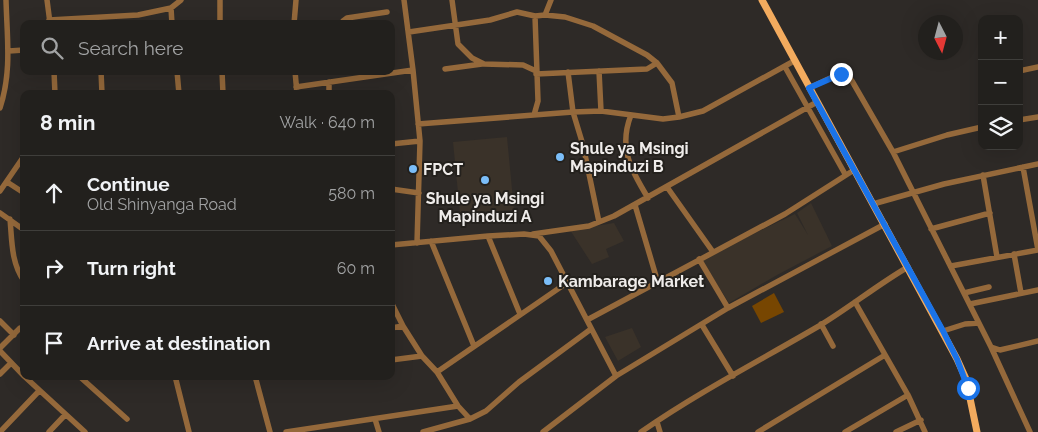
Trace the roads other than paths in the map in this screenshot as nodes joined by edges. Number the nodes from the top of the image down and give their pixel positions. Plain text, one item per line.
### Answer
1 (6, 0) edge
2 (47, 0) edge
3 (181, 0) edge
4 (220, 0) edge
5 (295, 0) edge
6 (404, 0) edge
7 (452, 0) edge
8 (551, 0) edge
9 (762, 0) edge
10 (171, 8) junction
11 (387, 12) dead end
12 (545, 15) junction
13 (97, 16) junction
14 (535, 16) junction
15 (50, 20) edge
16 (66, 20) edge
17 (98, 20) edge
18 (172, 20) edge
19 (220, 20) edge
20 (294, 20) edge
21 (344, 20) edge
22 (456, 25) junction
23 (3, 27) edge
24 (409, 32) junction
25 (20, 50) edge
26 (9, 51) junction
27 (794, 61) junction
28 (657, 63) junction
29 (484, 64) junction
30 (785, 67) junction
31 (1038, 67) edge
32 (0, 69) edge
33 (8, 69) junction
34 (445, 69) dead end
35 (414, 70) junction
36 (1023, 70) edge
37 (600, 71) junction
38 (536, 72) junction
39 (568, 72) junction
40 (395, 73) edge
41 (54, 75) edge
42 (101, 75) edge
43 (177, 75) edge
44 (222, 75) edge
45 (295, 75) edge
46 (341, 75) edge
47 (378, 75) edge
48 (341, 80) junction
49 (329, 82) junction
50 (809, 88) junction
51 (55, 90) edge
52 (102, 90) edge
53 (179, 90) edge
54 (223, 90) edge
55 (297, 90) edge
56 (329, 90) edge
57 (817, 102) junction
58 (0, 108) edge
59 (807, 108) junction
60 (601, 111) junction
61 (573, 112) junction
62 (534, 115) junction
63 (631, 115) junction
64 (1038, 117) edge
65 (679, 118) junction
66 (1023, 119) edge
67 (418, 124) junction
68 (978, 129) edge
69 (420, 141) junction
70 (395, 144) edge
71 (893, 152) junction
72 (20, 162) edge
73 (1038, 164) edge
74 (1023, 167) junction
75 (854, 170) junction
76 (846, 174) junction
77 (983, 175) junction
78 (7, 182) junction
79 (667, 187) junction
80 (20, 190) edge
81 (395, 190) edge
82 (0, 191) edge
83 (419, 193) junction
84 (912, 193) junction
85 (648, 198) junction
86 (1038, 202) edge
87 (873, 204) junction
88 (1030, 204) junction
89 (635, 205) junction
90 (0, 213) edge
91 (990, 213) junction
92 (10, 219) junction
93 (599, 222) junction
94 (885, 224) junction
95 (20, 227) edge
96 (930, 229) junction
97 (533, 234) junction
98 (488, 236) junction
99 (431, 241) junction
100 (417, 242) junction
101 (395, 245) edge
102 (1038, 250) edge
103 (713, 252) junction
104 (1014, 254) junction
105 (997, 257) junction
106 (699, 259) junction
107 (951, 266) junction
108 (908, 267) junction
109 (20, 273) edge
110 (568, 282) junction
111 (658, 283) junction
112 (989, 287) dead end
113 (1038, 290) edge
114 (964, 293) junction
115 (1021, 293) junction
116 (855, 302) junction
117 (970, 304) junction
118 (728, 308) junction
119 (395, 310) edge
120 (520, 314) junction
121 (587, 320) junction
122 (0, 321) edge
123 (821, 324) junction
124 (979, 324) junction
125 (702, 325) junction
126 (403, 326) junction
127 (395, 327) edge
128 (20, 328) edge
129 (591, 329) junction
130 (943, 331) junction
131 (14, 335) junction
132 (1038, 341) edge
133 (474, 346) junction
134 (833, 346) dead end
135 (991, 347) junction
136 (0, 349) edge
137 (885, 355) junction
138 (422, 356) junction
139 (395, 359) edge
140 (11, 364) junction
141 (20, 372) edge
142 (437, 372) junction
143 (0, 374) edge
144 (616, 376) junction
145 (733, 376) junction
146 (28, 380) edge
147 (83, 380) edge
148 (176, 380) edge
149 (256, 380) edge
150 (39, 391) junction
151 (908, 395) junction
152 (458, 406) junction
153 (65, 415) junction
154 (127, 419) dead end
155 (375, 419) junction
156 (470, 419) junction
157 (921, 420) junction
158 (657, 422) junction
159 (323, 429) edge
160 (0, 432) edge
161 (49, 432) edge
162 (85, 432) edge
163 (188, 432) edge
164 (270, 432) edge
165 (286, 432) edge
166 (379, 432) edge
167 (423, 432) edge
168 (543, 432) edge
169 (641, 432) edge
170 (660, 432) edge
171 (758, 432) edge
172 (845, 432) edge
173 (896, 432) edge
174 (925, 432) edge
175 (977, 432) edge
176 (1030, 432) edge

1 - 23 street
2 - 15 street
3 - 10 street
4 - 19 street
5 - 20 street
6 - 24 street
7 - 22 street
8 - 12 street
9 - 27 main road
10 - 13 street
10 - 18 street
11 - 21 street
12 - 14 street
12 - 28 street
13 - 16 street
13 - 17 street
14 - 22 street
14 - 38 street
22 - 24 street
22 - 29 street
23 - 26 street
24 - 35 street
25 - 26 street
26 - 33 street
27 - 30 street
27 - 50 main road
28 - 37 street
28 - 65 street
29 - 34 street
29 - 38 street
30 - 59 street
30 - 65 street
31 - 36 street
32 - 33 street
33 - 58 street
35 - 40 street
35 - 67 street
37 - 39 street
37 - 60 street
38 - 39 street
38 - 62 street
39 - 61 street
41 - 51 street
42 - 52 street
43 - 53 street
44 - 54 street
45 - 55 street
46 - 48 street
47 - 48 street
48 - 49 street
49 - 55 street
49 - 56 street
50 - 57 main road
50 - 71 street
57 - 59 street
57 - 75 main road
59 - 76 street
59 - 79 street
60 - 61 street
60 - 63 street
61 - 62 street
61 - 93 street
62 - 67 street
63 - 65 street
63 - 85 street
64 - 66 street
67 - 69 street
68 - 71 street
69 - 70 street
69 - 83 street
71 - 84 street
72 - 78 street
73 - 74 street
74 - 77 street
74 - 88 street
75 - 76 street
75 - 87 main road
76 - 103 street
77 - 84 street
77 - 91 street
78 - 80 street
78 - 82 street
79 - 85 street
79 - 103 street
81 - 83 street
83 - 100 street
84 - 87 street
84 - 96 street
85 - 89 street
86 - 88 street
87 - 94 main road
88 - 102 street
89 - 93 street
89 - 111 street
90 - 92 street
91 - 96 street
91 - 105 street
92 - 95 street
92 - 109 street
93 - 97 street
94 - 108 main road
94 - 118 street
96 - 107 street
97 - 98 street
97 - 110 street
98 - 99 street
98 - 120 street
99 - 100 street
99 - 133 street
100 - 101 street
102 - 104 street
103 - 106 street
104 - 105 street
104 - 115 street
105 - 107 street
106 - 111 street
106 - 118 street
107 - 114 street
108 - 116 street
108 - 130 main road
110 - 120 street
110 - 121 street
111 - 121 street
112 - 114 street
113 - 115 street
114 - 117 street
115 - 117 street
116 - 123 street
116 - 137 street
117 - 124 street
118 - 125 street
119 - 126 street
120 - 133 street
121 - 129 street
122 - 131 street
123 - 134 street
123 - 145 street
124 - 130 street
124 - 135 street
125 - 144 street
125 - 145 street
126 - 127 street
126 - 138 street
128 - 131 street
129 - 144 street
129 - 156 street
130 - 175 main road
131 - 136 street
132 - 135 street
133 - 142 street
135 - 176 street
136 - 140 street
137 - 151 street
137 - 171 street
138 - 139 street
138 - 142 street
140 - 141 street
140 - 143 street
142 - 152 street
144 - 168 street
145 - 158 street
146 - 150 street
147 - 154 street
148 - 163 street
149 - 164 street
150 - 153 street
150 - 160 street
151 - 157 street
151 - 172 street
152 - 155 street
152 - 156 street
153 - 161 street
153 - 162 street
155 - 159 street
155 - 166 street
156 - 167 street
157 - 173 street
157 - 174 street
158 - 169 street
158 - 170 street
159 - 165 street

